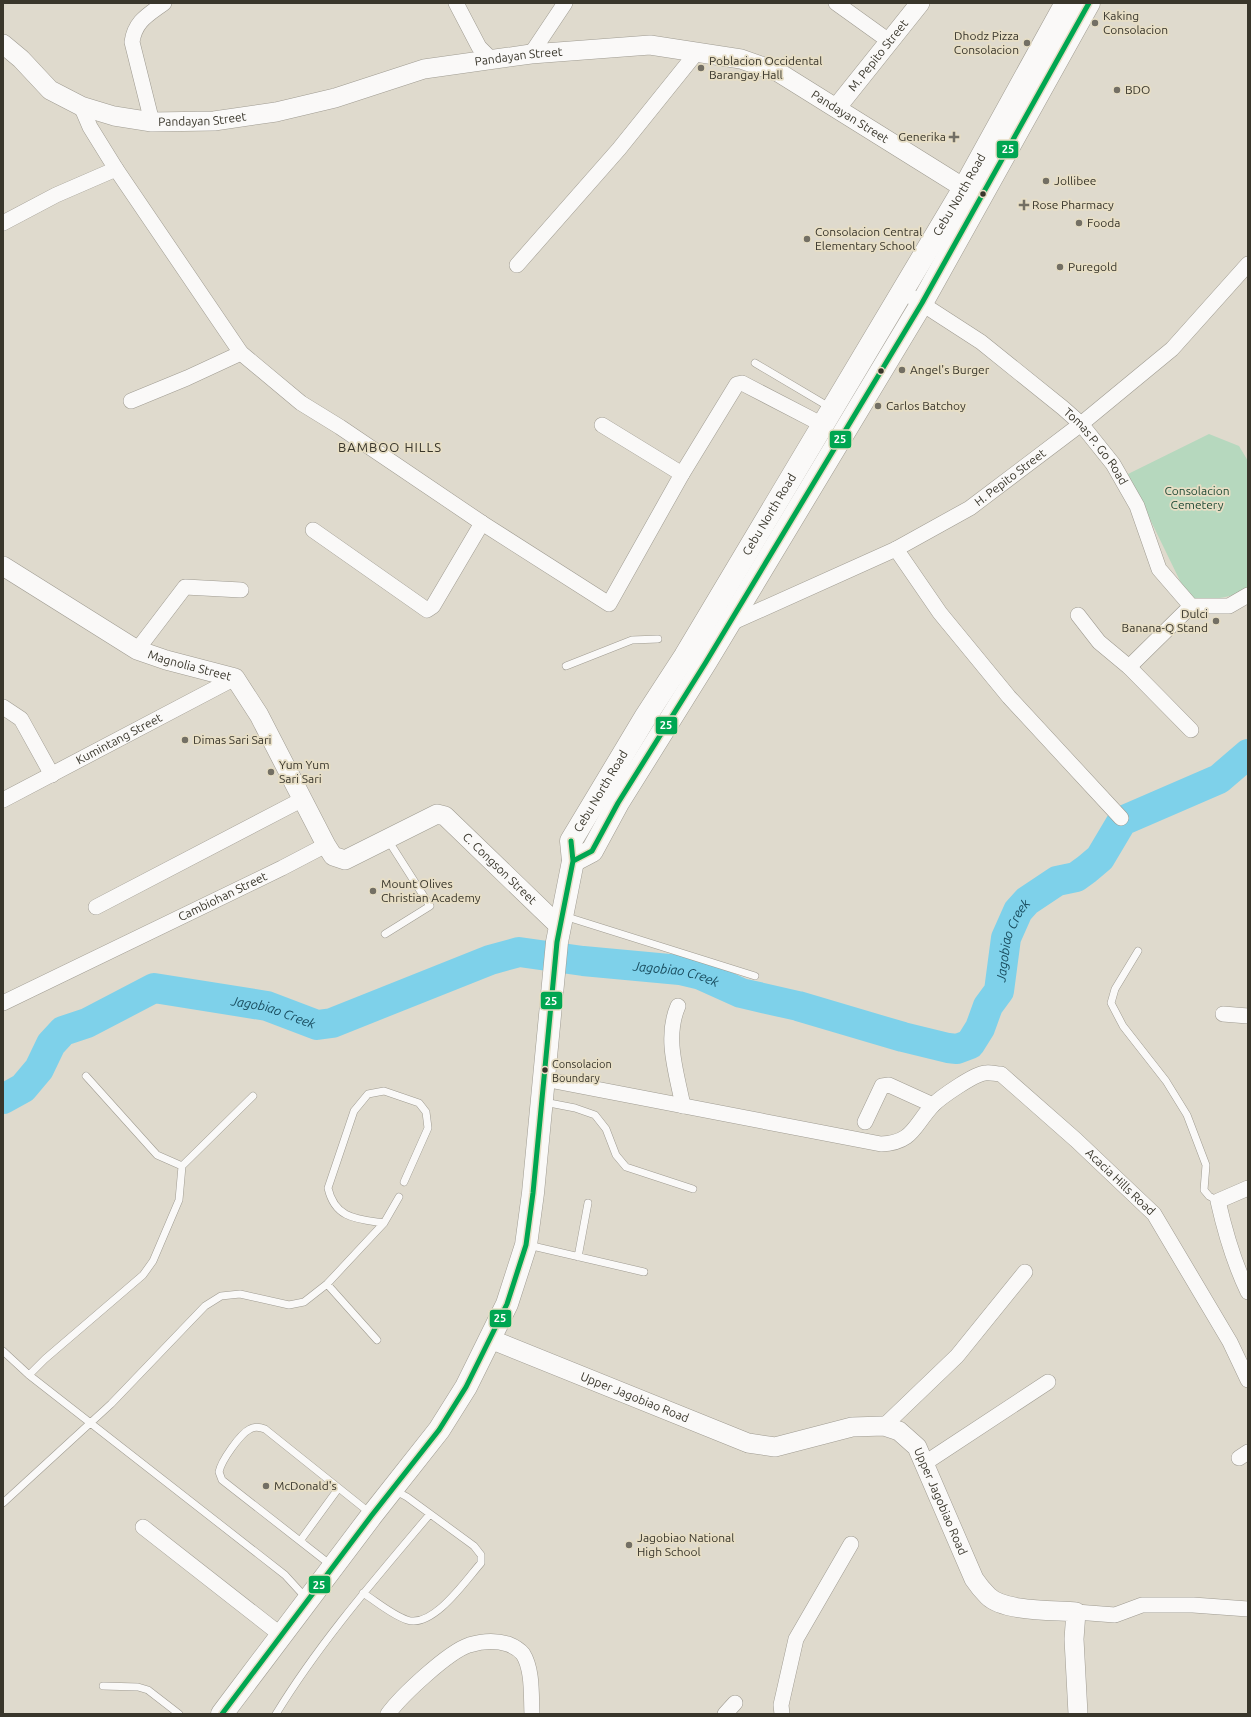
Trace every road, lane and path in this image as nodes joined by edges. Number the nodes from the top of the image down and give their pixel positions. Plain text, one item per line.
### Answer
1 (164, 3) edge
2 (456, 3) edge
3 (565, 3) edge
4 (836, 3) edge
5 (920, 3) edge
6 (1066, 3) edge
7 (1089, 3) edge
8 (889, 41) junction
9 (3, 44) edge
10 (697, 52) junction
11 (531, 54) junction
12 (491, 59) junction
13 (81, 106) junction
14 (837, 107) junction
15 (152, 122) junction
16 (116, 170) junction
17 (964, 188) junction
18 (3, 223) edge
19 (1248, 264) edge
20 (517, 265) dead end
21 (902, 292) junction
22 (922, 303) junction
23 (241, 353) junction
24 (755, 363) dead end
25 (131, 401) dead end
26 (828, 417) junction
27 (1081, 424) junction
28 (602, 425) dead end
29 (682, 474) junction
30 (482, 523) junction
31 (314, 530) dead end
32 (896, 549) junction
33 (3, 566) edge
34 (241, 590) dead end
35 (1248, 595) edge
36 (1191, 606) junction
37 (1078, 615) dead end
38 (727, 624) junction
39 (658, 639) dead end
40 (137, 650) junction
41 (566, 666) dead end
42 (1129, 667) junction
43 (235, 678) junction
44 (3, 707) edge
45 (1190, 730) dead end
46 (52, 775) junction
47 (303, 799) junction
48 (3, 800) edge
49 (1121, 818) dead end
50 (387, 838) junction
51 (326, 845) junction
52 (573, 860) junction
53 (96, 907) dead end
54 (559, 928) junction
55 (385, 934) dead end
56 (1138, 951) dead end
57 (755, 976) dead end
58 (3, 1003) edge
59 (678, 1006) dead end
60 (1224, 1014) dead end
61 (1248, 1016) edge
62 (86, 1076) dead end
63 (544, 1079) junction
64 (253, 1096) dead end
65 (542, 1102) junction
66 (933, 1105) junction
67 (683, 1106) junction
68 (865, 1122) dead end
69 (182, 1166) junction
70 (404, 1182) dead end
71 (1248, 1188) edge
72 (693, 1189) dead end
73 (399, 1197) dead end
74 (1218, 1201) junction
75 (588, 1203) dead end
76 (384, 1224) junction
77 (526, 1245) junction
78 (578, 1257) junction
79 (644, 1272) dead end
80 (1025, 1272) dead end
81 (327, 1284) junction
82 (1248, 1292) edge
83 (490, 1339) junction
84 (377, 1340) dead end
85 (3, 1351) edge
86 (30, 1375) junction
87 (1248, 1380) edge
88 (1048, 1382) dead end
89 (91, 1423) junction
90 (884, 1426) junction
91 (925, 1463) junction
92 (338, 1489) junction
93 (392, 1490) junction
94 (3, 1503) edge
95 (430, 1514) junction
96 (372, 1515) junction
97 (143, 1527) dead end
98 (300, 1542) junction
99 (851, 1544) dead end
100 (332, 1567) junction
101 (363, 1593) junction
102 (308, 1599) junction
103 (1248, 1609) edge
104 (1076, 1612) junction
105 (281, 1635) junction
106 (103, 1686) dead end
107 (179, 1714) edge
108 (222, 1714) edge
109 (276, 1714) edge
110 (388, 1714) edge
111 (532, 1714) edge
112 (782, 1714) edge
113 (1078, 1714) edge

1 - 15 street
2 - 12 street
3 - 11 street
4 - 8 street
5 - 8 street, M. Pepito Street
6 - 17 main road, Cebu North Road
7 - 22 main road, Cebu North Road
8 - 14 street, M. Pepito Street
9 - 13 street, Pandayan Street
10 - 11 street, Pandayan Street
10 - 14 street, Pandayan Street
10 - 20 street
11 - 12 street, Pandayan Street
12 - 15 street, Pandayan Street
13 - 15 street, Pandayan Street
13 - 16 street
14 - 17 street, Pandayan Street
16 - 18 street
16 - 23 street
17 - 21 main road, Cebu North Road
19 - 27 street, H. Pepito Street
21 - 22 street, Tomas P. Go Road
21 - 26 main road, Cebu North Road
22 - 27 street, Tomas P. Go Road
22 - 38 main road, Cebu North Road
23 - 25 street
23 - 30 street
24 - 26 lane
26 - 29 street
26 - 52 main road, Cebu North Road
27 - 32 street, H. Pepito Street
27 - 36 street, Tomas P. Go Road
28 - 29 street
29 - 30 street
30 - 31 street
32 - 38 street, H. Pepito Street
32 - 49 street
33 - 40 street, Magnolia Street
34 - 40 street
35 - 36 street
36 - 42 street
37 - 42 street
38 - 52 main road, Cebu North Road
39 - 41 lane
40 - 43 street, Magnolia Street
42 - 45 street
43 - 46 street, Kumintang Street
43 - 47 street, Magnolia Street
44 - 46 street
46 - 48 street, Kumintang Street
47 - 51 street, Magnolia Street
47 - 53 street
50 - 51 street
50 - 54 street, C. Congson Street
50 - 55 lane
51 - 58 street, Cambiohan Street
52 - 54 main road
54 - 57 lane
54 - 63 main road
56 - 74 lane
59 - 67 street
60 - 61 street
62 - 69 lane
63 - 65 main road
63 - 67 street, Acacia Hills Road
64 - 69 lane
65 - 72 lane
65 - 77 main road
66 - 67 street, Acacia Hills Road
66 - 68 street
66 - 87 street, Acacia Hills Road
69 - 86 lane
70 - 76 lane
71 - 74 street
73 - 76 lane
74 - 82 street
75 - 78 lane
76 - 81 lane
77 - 78 lane
77 - 83 main road
78 - 79 lane
80 - 90 street
81 - 84 lane
81 - 89 lane
83 - 90 street, Upper Jagobiao Road
83 - 93 main road
85 - 86 lane
86 - 89 lane
88 - 91 street
89 - 94 lane
89 - 102 lane
90 - 91 street, Upper Jagobiao Road
91 - 104 street, Upper Jagobiao Road
92 - 96 lane
92 - 98 lane
92 - 98 lane
93 - 95 lane
93 - 96 main road
95 - 101 lane
95 - 101 lane
96 - 100 main road
97 - 105 street
98 - 100 lane
99 - 112 street
100 - 102 main road
101 - 109 lane
102 - 105 main road
103 - 104 street, Upper Jagobiao Road
104 - 113 street
105 - 108 main road
106 - 107 lane
110 - 111 street

